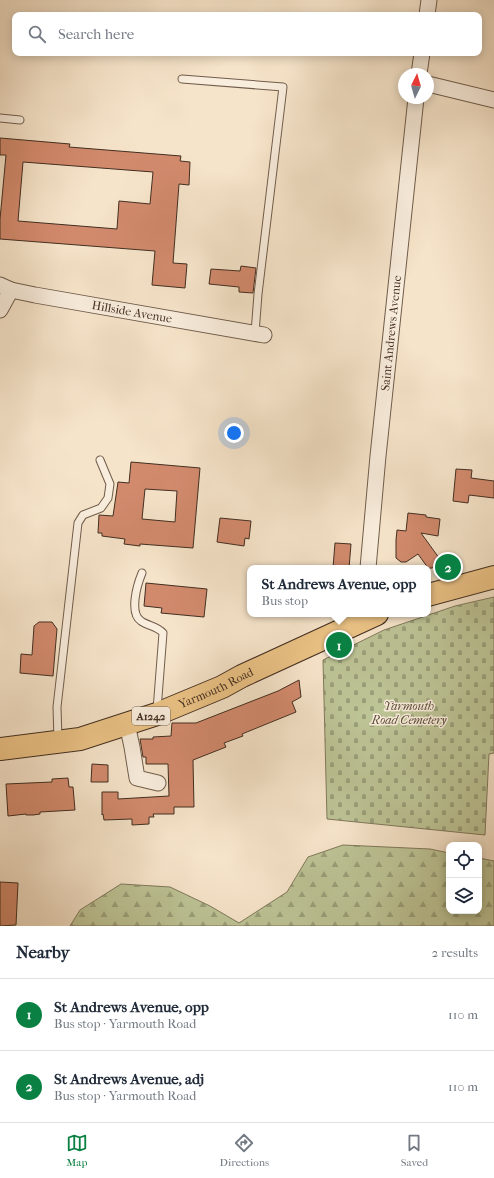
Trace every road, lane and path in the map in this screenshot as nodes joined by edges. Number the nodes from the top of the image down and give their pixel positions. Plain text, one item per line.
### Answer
1 (429, 0) edge
2 (427, 12) edge
3 (422, 56) edge
4 (420, 68) edge
5 (182, 79) dead end
6 (434, 85) edge
7 (494, 100) edge
8 (415, 104) edge
9 (0, 118) edge
10 (20, 120) dead end
11 (5, 288) edge
12 (0, 310) edge
13 (260, 334) joint
14 (100, 460) dead end
15 (368, 565) edge
16 (142, 573) dead end
17 (494, 577) edge
18 (431, 594) edge
19 (370, 617) edge
20 (157, 714) junction
21 (127, 724) junction
22 (58, 742) junction
23 (0, 749) edge
24 (158, 783) dead end

1 - 2 street
3 - 4 street
5 - 13 lane
6 - 7 street
8 - 15 street, Saint Andrews Avenue
9 - 10 lane
11 - 12 street
11 - 13 street, Hillside Avenue
14 - 22 lane
16 - 20 lane
17 - 18 main road
19 - 20 main road, Yarmouth Road / A1242
20 - 21 main road, Yarmouth Road / A1242
21 - 22 main road, Yarmouth Road / A1242
21 - 24 street
22 - 23 main road, Yarmouth Road / A1242

